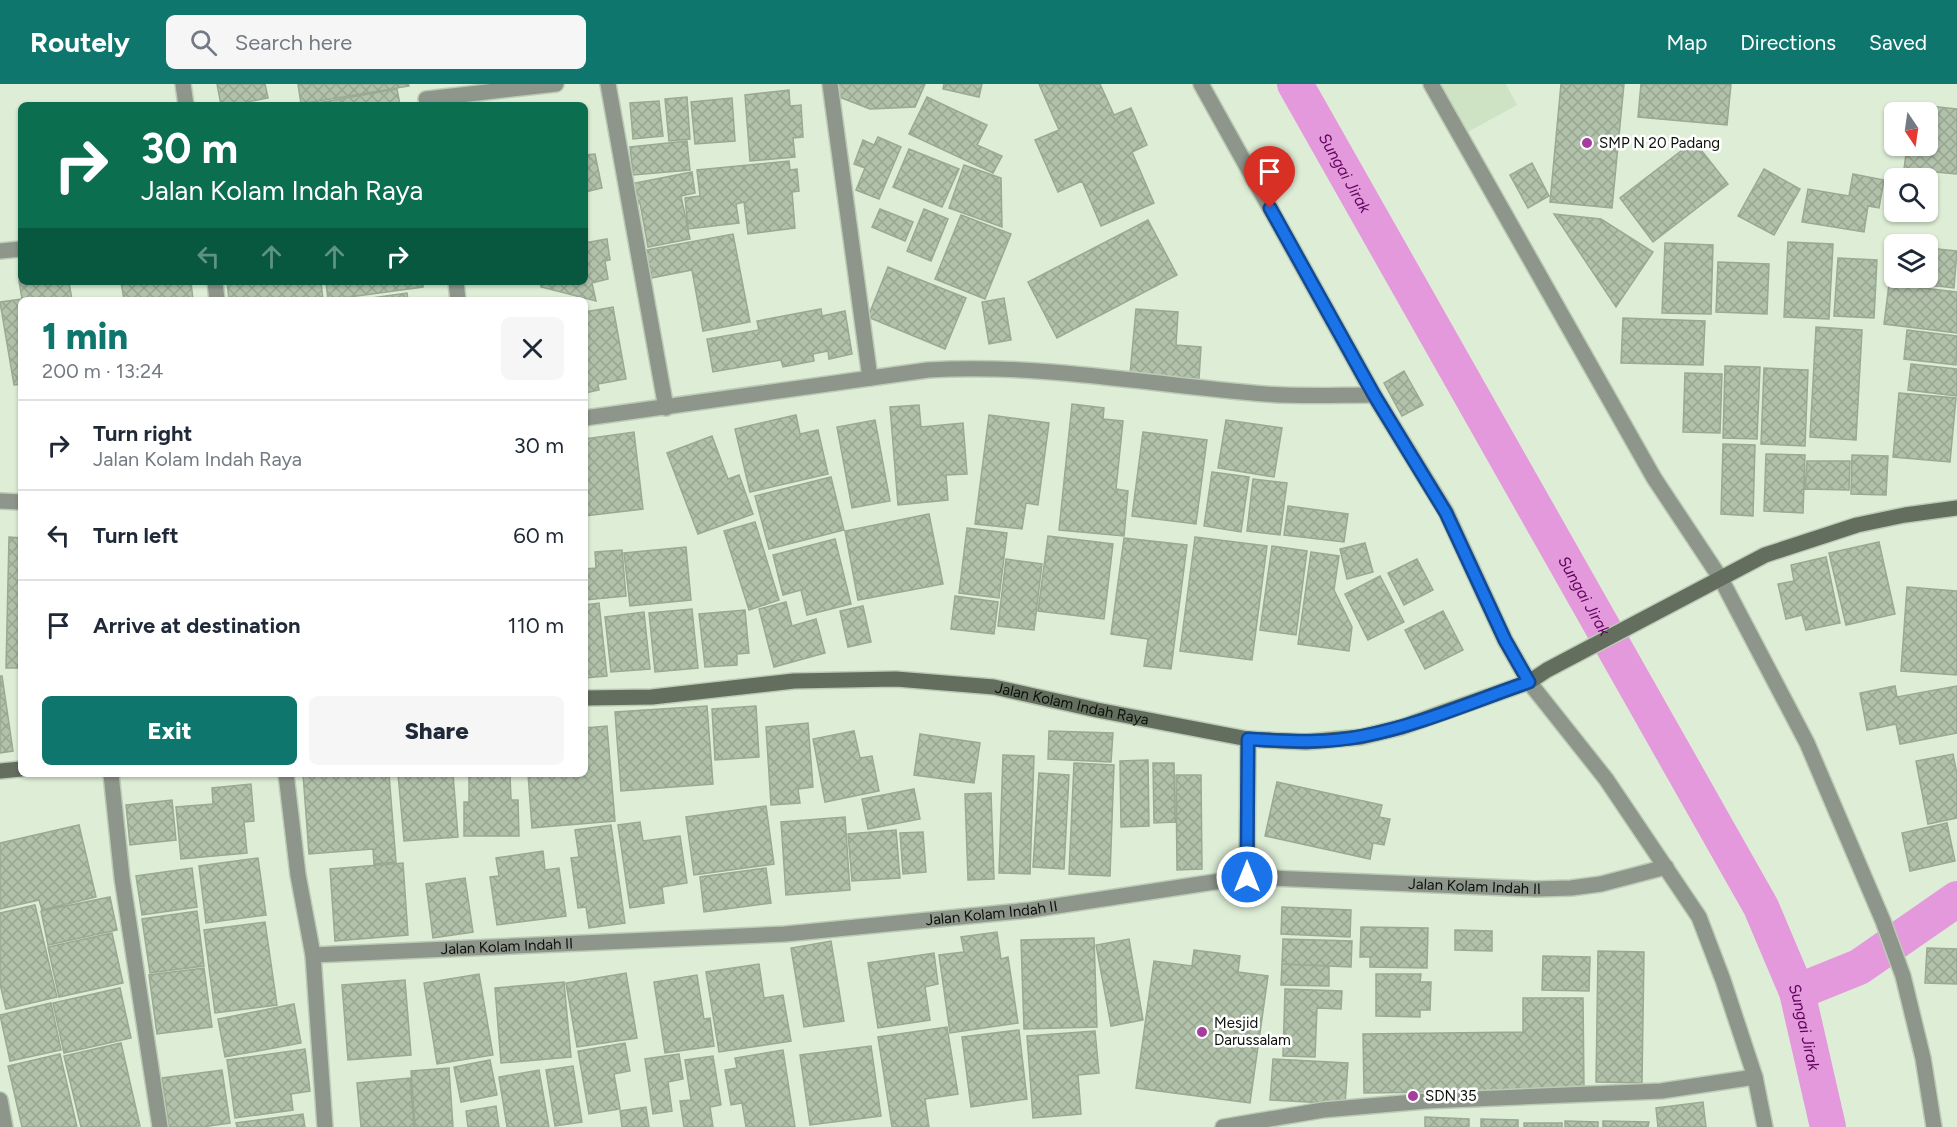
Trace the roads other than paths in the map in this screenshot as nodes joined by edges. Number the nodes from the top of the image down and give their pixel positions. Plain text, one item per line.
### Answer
1 (183, 84) edge
2 (556, 84) edge
3 (608, 84) edge
4 (830, 84) edge
5 (1201, 84) edge
6 (1431, 84) edge
7 (426, 96) edge
8 (186, 102) edge
9 (18, 249) edge
10 (0, 251) edge
11 (870, 378) junction
12 (1374, 395) junction
13 (666, 408) junction
14 (588, 418) edge
15 (0, 501) edge
16 (18, 502) edge
17 (1957, 508) edge
18 (1721, 579) junction
19 (1529, 682) junction
20 (588, 698) edge
21 (1248, 739) junction
22 (18, 769) edge
23 (0, 771) edge
24 (111, 777) edge
25 (286, 777) edge
26 (1666, 867) junction
27 (1247, 877) junction
28 (313, 955) junction
29 (1755, 1077) junction
30 (0, 1100) edge
31 (5, 1127) edge
32 (160, 1127) edge
33 (325, 1127) edge
34 (1223, 1127) edge
35 (1765, 1127) edge
36 (1934, 1127) edge

1 - 8 street
2 - 7 street
3 - 13 street
4 - 11 street
5 - 12 street
6 - 18 street
9 - 10 street
11 - 12 street
11 - 13 street
12 - 19 street
13 - 14 street
15 - 16 street
17 - 18 street, Jalan Kolam Indah Raya
18 - 19 street, Jalan Kolam Indah Raya
18 - 36 street
19 - 21 street, Jalan Kolam Indah Raya
19 - 26 street
20 - 21 street, Jalan Kolam Indah Raya
21 - 27 street
22 - 23 street
24 - 32 street
25 - 28 street
26 - 27 street, Jalan Kolam Indah II
26 - 29 street
27 - 28 street, Jalan Kolam Indah II
28 - 33 street
29 - 34 street
29 - 35 street
30 - 31 street

